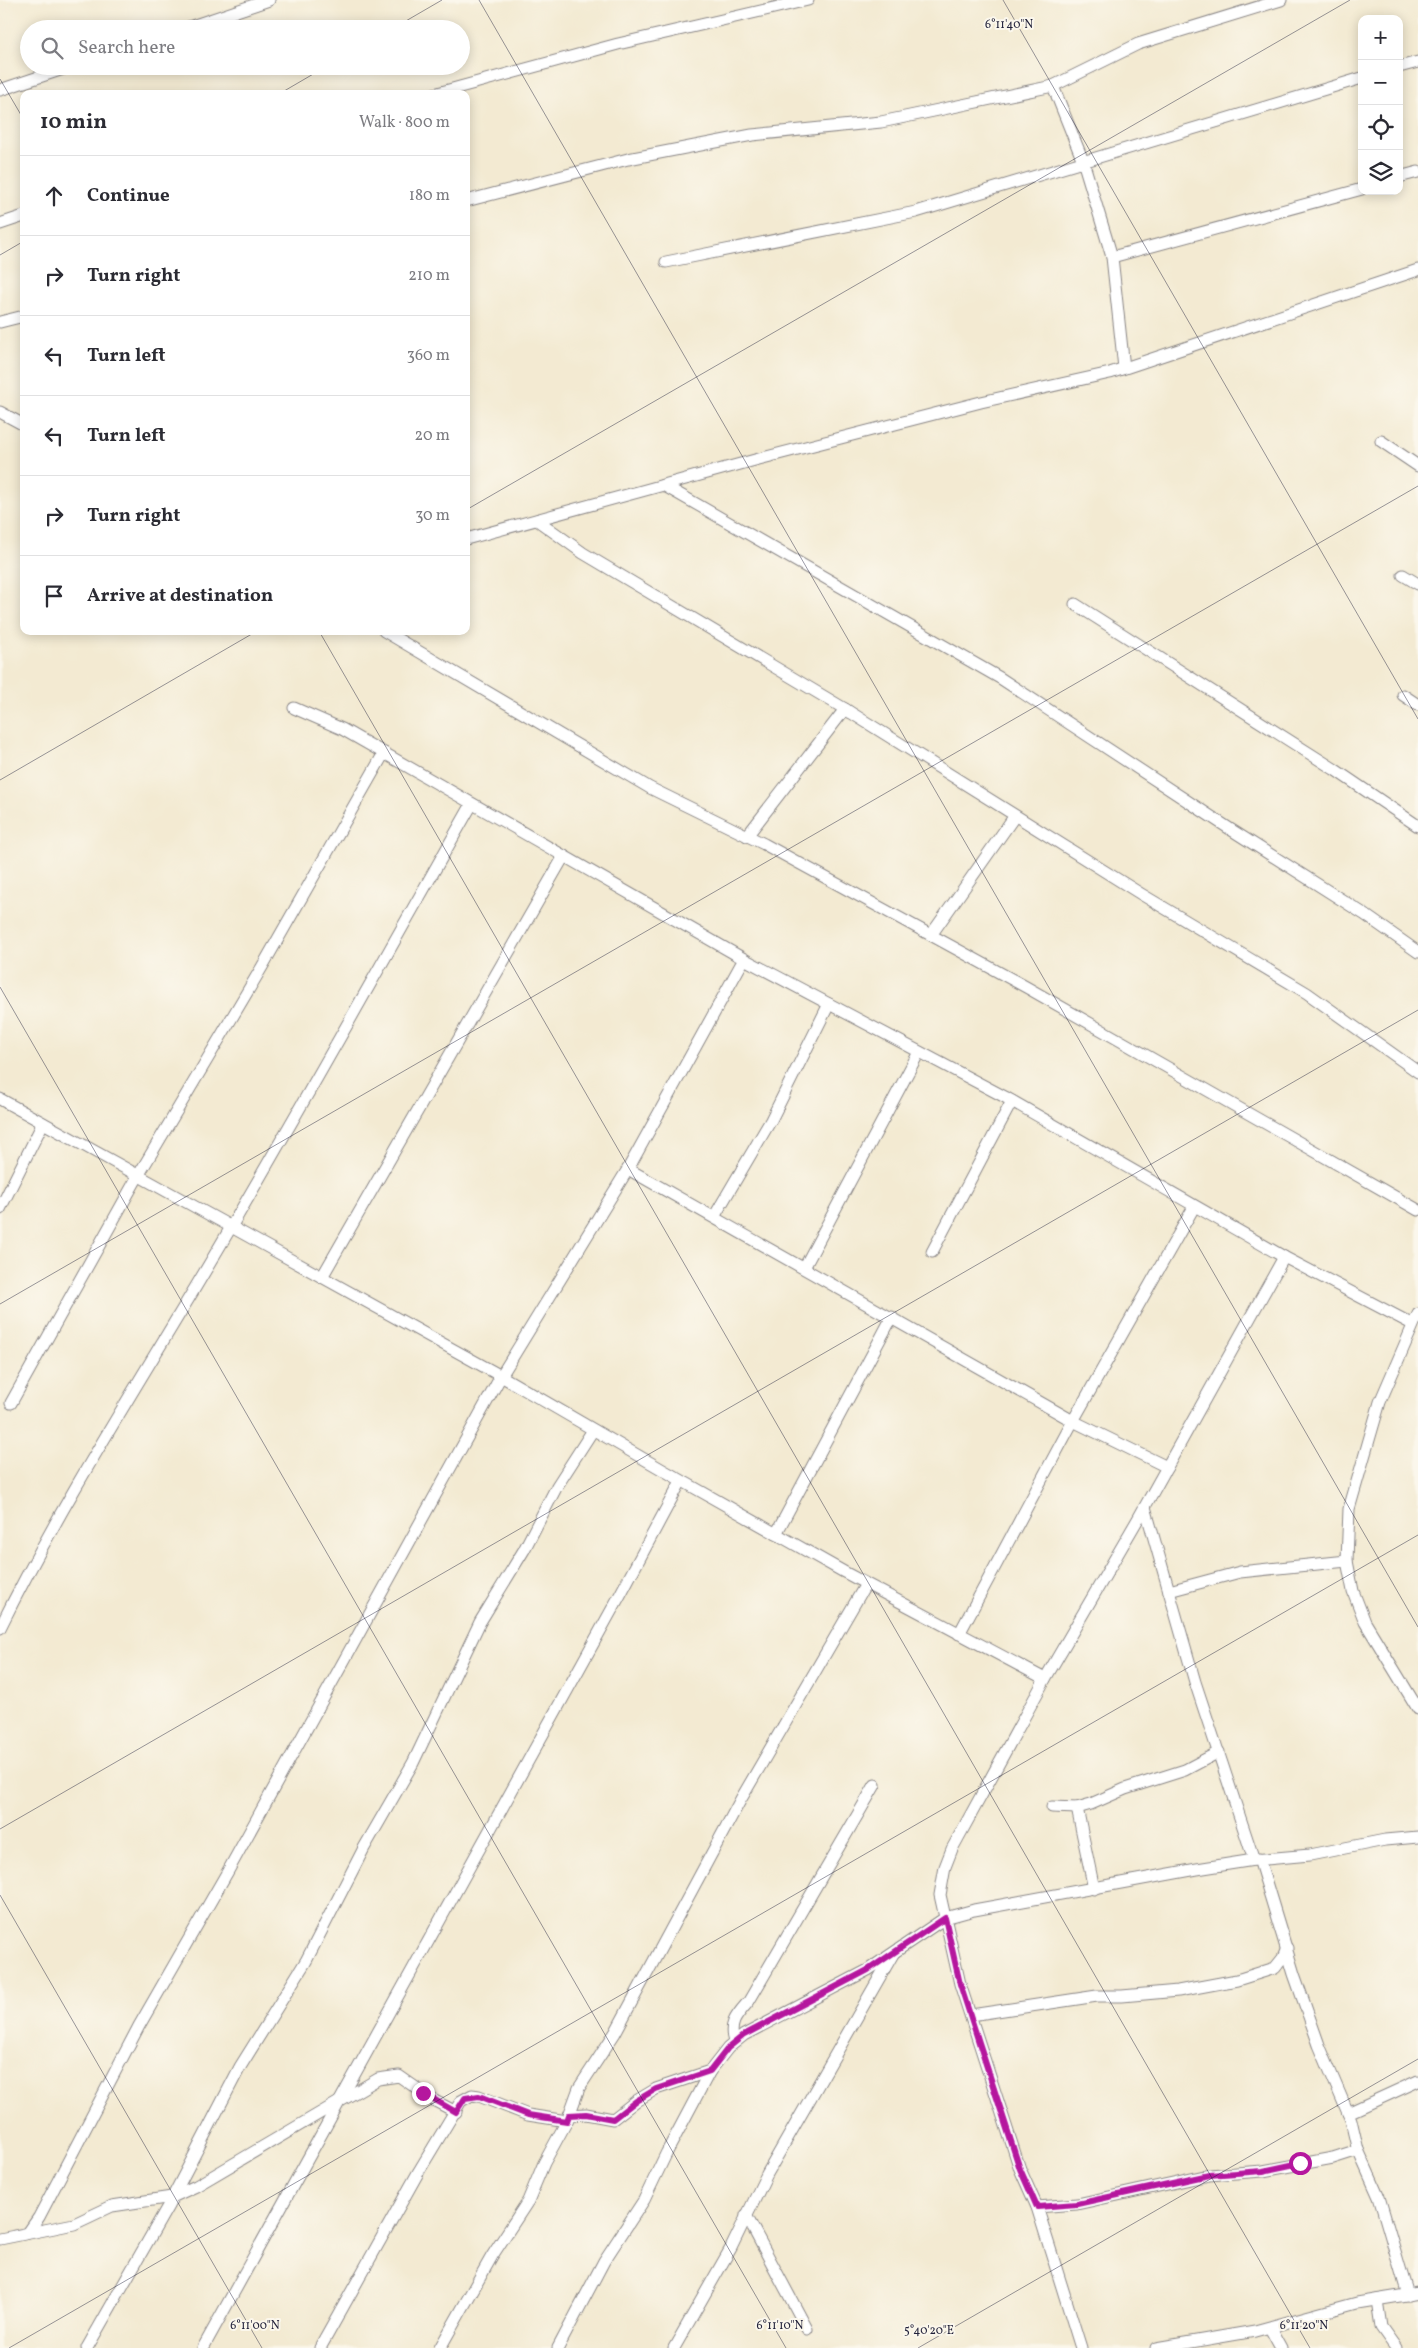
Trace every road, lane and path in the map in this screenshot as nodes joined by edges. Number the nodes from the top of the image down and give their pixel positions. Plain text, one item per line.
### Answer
1 (268, 0) edge
2 (808, 0) edge
3 (1281, 0) edge
4 (209, 20) edge
5 (1418, 62) edge
6 (1403, 67) edge
7 (45, 75) edge
8 (1358, 79) edge
9 (1053, 86) junction
10 (0, 90) edge
11 (449, 90) edge
12 (1083, 161) junction
13 (1418, 172) edge
14 (1403, 176) edge
15 (1358, 190) edge
16 (470, 200) edge
17 (20, 217) edge
18 (0, 224) edge
19 (1112, 257) junction
20 (666, 262) dead end
21 (1418, 270) edge
22 (20, 317) edge
23 (0, 322) edge
24 (1124, 368) junction
25 (0, 412) edge
26 (20, 423) edge
27 (1381, 441) dead end
28 (1418, 466) edge
29 (663, 485) junction
30 (537, 520) junction
31 (470, 538) edge
32 (1404, 575) dead end
33 (1418, 584) edge
34 (1074, 604) dead end
35 (391, 635) edge
36 (1403, 695) dead end
37 (1418, 705) edge
38 (294, 708) dead end
39 (844, 709) junction
40 (384, 754) junction
41 (472, 804) junction
42 (1014, 817) junction
43 (1418, 826) edge
44 (747, 836) junction
45 (564, 856) junction
46 (1178, 916) dead end
47 (930, 935) junction
48 (1418, 952) edge
49 (744, 959) junction
50 (829, 1004) junction
51 (919, 1052) junction
52 (1418, 1072) edge
53 (0, 1099) edge
54 (1012, 1101) junction
55 (43, 1123) junction
56 (628, 1169) junction
57 (138, 1176) junction
58 (1194, 1207) junction
59 (0, 1209) edge
60 (1418, 1210) edge
61 (714, 1217) junction
62 (231, 1227) junction
63 (932, 1252) dead end
64 (1284, 1257) junction
65 (804, 1268) junction
66 (322, 1277) junction
67 (892, 1317) junction
68 (1415, 1319) edge
69 (501, 1376) junction
70 (11, 1403) dead end
71 (1073, 1421) junction
72 (593, 1430) junction
73 (1167, 1467) junction
74 (681, 1481) junction
75 (1145, 1506) junction
76 (776, 1534) junction
77 (1347, 1561) junction
78 (866, 1584) junction
79 (1169, 1591) junction
80 (0, 1628) edge
81 (959, 1634) junction
82 (1045, 1679) junction
83 (1418, 1709) edge
84 (1219, 1752) junction
85 (875, 1785) dead end
86 (1052, 1807) dead end
87 (1078, 1808) junction
88 (1418, 1837) edge
89 (1257, 1860) junction
90 (1094, 1889) junction
91 (945, 1918) junction
92 (1287, 1948) junction
93 (894, 1953) junction
94 (971, 2015) junction
95 (734, 2042) junction
96 (710, 2071) junction
97 (1418, 2081) edge
98 (341, 2100) junction
99 (456, 2112) junction
100 (1348, 2114) junction
101 (568, 2118) junction
102 (1358, 2150) junction
103 (172, 2197) junction
104 (1037, 2207) junction
105 (746, 2215) junction
106 (28, 2233) junction
107 (0, 2239) edge
108 (1413, 2294) edge
109 (1377, 2300) junction
110 (1270, 2328) junction
111 (807, 2329) dead end
112 (88, 2348) edge
113 (203, 2348) edge
114 (320, 2348) edge
115 (440, 2348) edge
116 (558, 2348) edge
117 (674, 2348) edge
118 (1081, 2348) edge
119 (1156, 2348) edge
120 (1281, 2348) edge
121 (1396, 2348) edge

1 - 4 street
2 - 11 street
3 - 9 street
5 - 6 street
7 - 10 street
8 - 12 street
9 - 12 street
9 - 16 street
12 - 19 street
12 - 20 street
13 - 14 street
15 - 19 street
17 - 18 street
19 - 24 street
21 - 24 street
22 - 23 street
24 - 29 street
25 - 26 street
27 - 28 street
29 - 30 street
29 - 48 street
30 - 31 street
30 - 39 street
32 - 33 street
34 - 43 street
35 - 44 street
36 - 37 street
38 - 40 street
39 - 42 street
39 - 44 street
39 - 52 street
40 - 41 street
40 - 57 street
41 - 45 street
41 - 62 street
42 - 46 street
42 - 47 street
44 - 47 street
45 - 49 street
45 - 66 street
47 - 60 street
49 - 50 street
49 - 56 street
50 - 51 street
50 - 61 street
51 - 54 street
51 - 65 street
53 - 55 street
54 - 58 street
54 - 63 street
55 - 57 street
55 - 59 street
56 - 61 street
56 - 69 street
57 - 62 street
57 - 70 street
58 - 64 street
58 - 71 street
61 - 65 street
62 - 66 street
62 - 80 street
64 - 68 street
64 - 73 street
65 - 67 street
66 - 69 street
67 - 71 street
67 - 76 street
68 - 77 street
69 - 72 street
69 - 106 street
71 - 73 street
71 - 81 street
72 - 74 street
72 - 103 street
73 - 75 street
74 - 76 street
74 - 98 street
75 - 79 street
75 - 82 street
76 - 78 street
77 - 79 street
77 - 83 street
78 - 81 street
78 - 101 street
79 - 84 street
81 - 82 street
82 - 91 street
84 - 87 street
84 - 89 street
85 - 95 street
86 - 87 street
87 - 90 street
88 - 89 street
89 - 90 street
89 - 92 street
90 - 91 street
91 - 93 street
91 - 94 street
92 - 94 street
92 - 100 street
93 - 95 street
93 - 105 street
94 - 104 street
95 - 96 street
96 - 101 street
96 - 116 street
97 - 100 street
98 - 99 street
98 - 103 street
98 - 113 street
99 - 101 street
99 - 114 street
100 - 102 street
101 - 115 street
102 - 104 street
102 - 108 street
103 - 106 street
103 - 112 street
104 - 118 street
105 - 111 street
105 - 117 street
106 - 107 street
108 - 109 street
109 - 110 street
109 - 121 street
110 - 119 street
110 - 120 street

